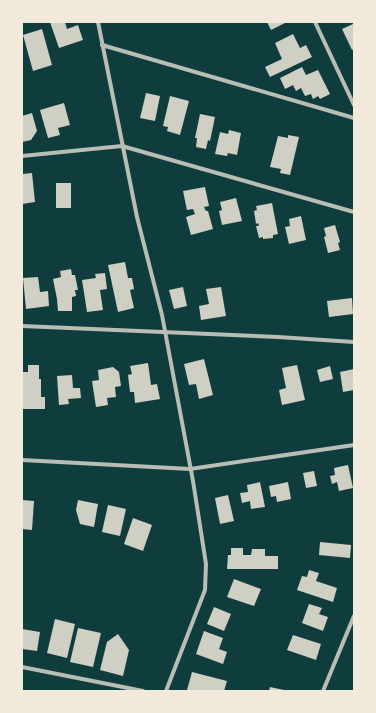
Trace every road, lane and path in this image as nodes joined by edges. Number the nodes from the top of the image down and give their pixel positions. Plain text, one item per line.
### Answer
1 (98, 22) edge
2 (315, 22) edge
3 (102, 45) junction
4 (354, 105) edge
5 (354, 118) edge
6 (122, 146) junction
7 (22, 156) edge
8 (354, 212) edge
9 (22, 326) edge
10 (165, 333) junction
11 (354, 342) edge
12 (354, 445) edge
13 (22, 460) edge
14 (190, 469) junction
15 (354, 616) edge
16 (22, 667) edge
17 (143, 691) edge
18 (166, 691) edge
19 (323, 691) edge

1 - 3 street
2 - 4 street
3 - 5 street
3 - 6 street
6 - 7 street
6 - 8 street
6 - 10 street
9 - 10 street
10 - 11 street
10 - 14 street
12 - 14 street
13 - 14 street
14 - 18 street
15 - 19 street
16 - 17 street

